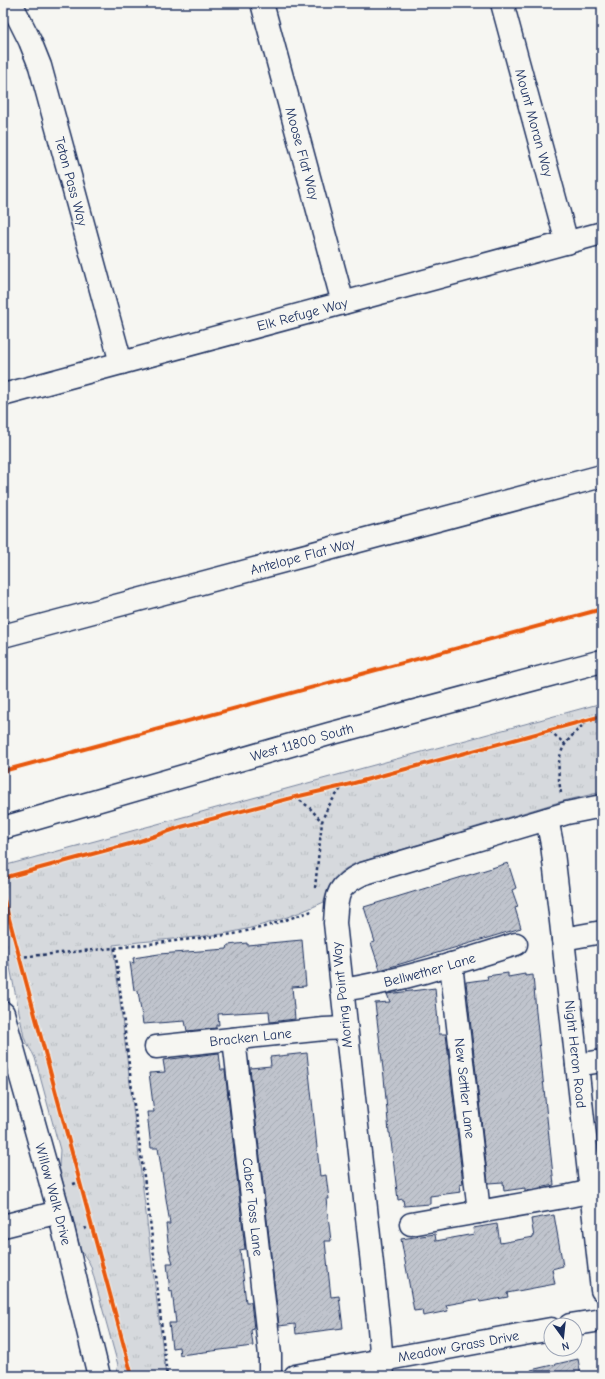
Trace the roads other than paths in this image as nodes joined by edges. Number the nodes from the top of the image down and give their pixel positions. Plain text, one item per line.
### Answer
1 (10, 3) edge
2 (262, 3) edge
3 (502, 3) edge
4 (602, 233) edge
5 (566, 243) junction
6 (343, 304) junction
7 (121, 363) junction
8 (3, 395) edge
9 (602, 476) edge
10 (3, 636) edge
11 (602, 660) edge
12 (602, 806) edge
13 (547, 819) junction
14 (3, 828) edge
15 (602, 932) edge
16 (563, 939) junction
17 (516, 944) dead end
18 (451, 964) junction
19 (342, 990) junction
20 (3, 1013) edge
21 (346, 1028) junction
22 (234, 1039) junction
23 (156, 1047) dead end
24 (602, 1061) edge
25 (578, 1065) junction
26 (597, 1190) edge
27 (59, 1212) junction
28 (479, 1212) junction
29 (412, 1224) dead end
30 (3, 1226) edge
31 (602, 1290) edge
32 (602, 1320) edge
33 (583, 1323) edge
34 (543, 1331) edge
35 (383, 1368) edge
36 (99, 1376) edge
37 (270, 1376) edge
38 (295, 1376) edge

1 - 7 street, Teton Pass Way
2 - 6 street, Moose Flat Way
3 - 5 street, Mount Moran Way
4 - 5 street, Elk Refuge Way
5 - 6 street, Elk Refuge Way
6 - 7 street, Elk Refuge Way
7 - 8 street, Elk Refuge Way
9 - 10 street, Antelope Flat Way
11 - 14 street, West 11800 South
12 - 13 street, Moring Point Way
13 - 16 street, Night Heron Road
13 - 19 street, Moring Point Way
15 - 16 street
16 - 25 street, Night Heron Road
17 - 18 street, Bellwether Lane
18 - 19 street, Bellwether Lane
18 - 28 street, New Settler Lane
19 - 21 street, Moring Point Way
20 - 27 street, Willow Walk Drive
21 - 22 street, Bracken Lane
21 - 35 street, Moring Point Way
22 - 23 street, Bracken Lane
22 - 37 street, Caber Toss Lane
24 - 25 street
25 - 26 street, Night Heron Road
26 - 28 street
26 - 31 street, Night Heron Road
27 - 30 street
27 - 36 street, Willow Walk Drive
28 - 29 street
32 - 33 street
34 - 35 street, Meadow Grass Drive
35 - 38 street, Meadow Grass Drive

